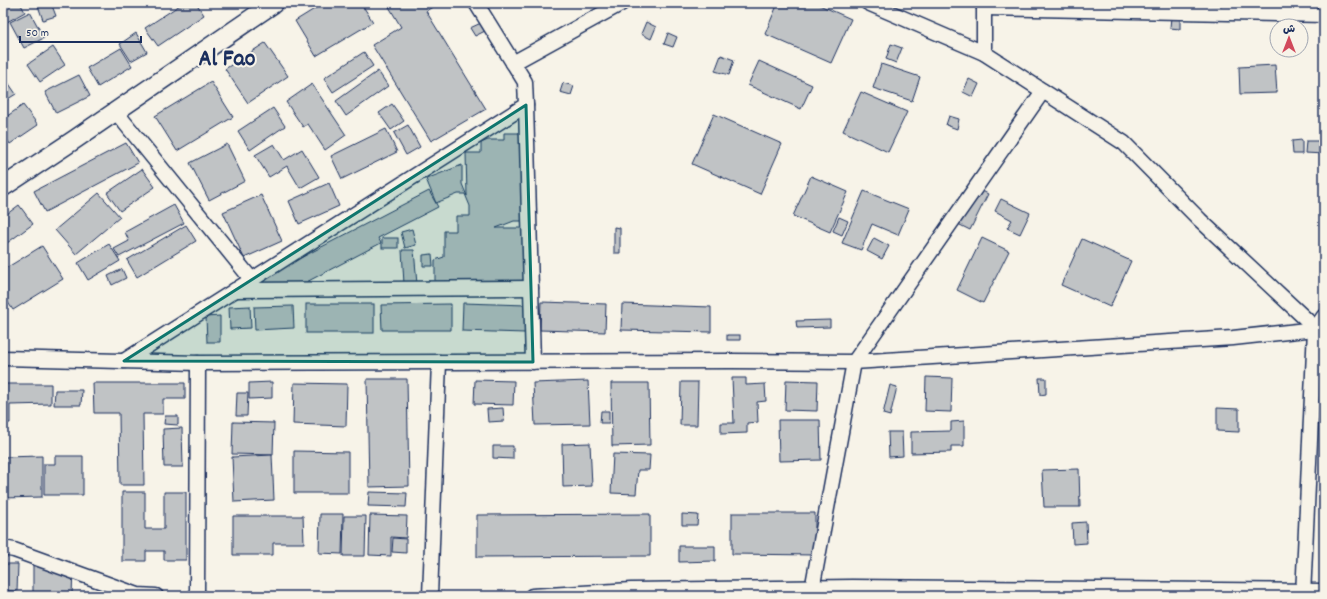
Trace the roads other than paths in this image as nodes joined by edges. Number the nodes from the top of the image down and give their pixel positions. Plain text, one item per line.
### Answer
1 (274, 3) edge
2 (476, 3) edge
3 (622, 3) edge
4 (868, 3) edge
5 (984, 5) edge
6 (1324, 15) edge
7 (984, 53) junction
8 (513, 63) junction
9 (1043, 91) junction
10 (526, 105) junction
11 (116, 112) junction
12 (3, 187) edge
13 (252, 280) junction
14 (531, 288) junction
15 (235, 290) junction
16 (1324, 316) edge
17 (1315, 329) junction
18 (1324, 341) edge
19 (3, 358) edge
20 (124, 361) junction
21 (439, 362) junction
22 (533, 362) junction
23 (854, 362) junction
24 (198, 363) junction
25 (3, 548) edge
26 (1324, 591) edge
27 (812, 592) edge
28 (1303, 594) edge
29 (138, 596) edge
30 (156, 596) edge
31 (197, 596) edge
32 (430, 596) edge
33 (532, 596) edge

1 - 11 street
2 - 8 street
3 - 8 street
4 - 7 street
5 - 6 street
5 - 7 street
7 - 9 street
8 - 10 street
9 - 17 street
9 - 23 street
10 - 13 street
10 - 14 street
11 - 12 street
11 - 13 street
13 - 15 street
14 - 15 street
14 - 22 street
15 - 20 street
16 - 17 street
17 - 18 street
17 - 23 street
17 - 28 street
19 - 20 street
20 - 24 street
21 - 22 street
21 - 24 street
21 - 32 street
22 - 23 street
23 - 27 street
24 - 31 street
25 - 29 street
26 - 28 street
27 - 28 street
27 - 33 street
29 - 30 street

